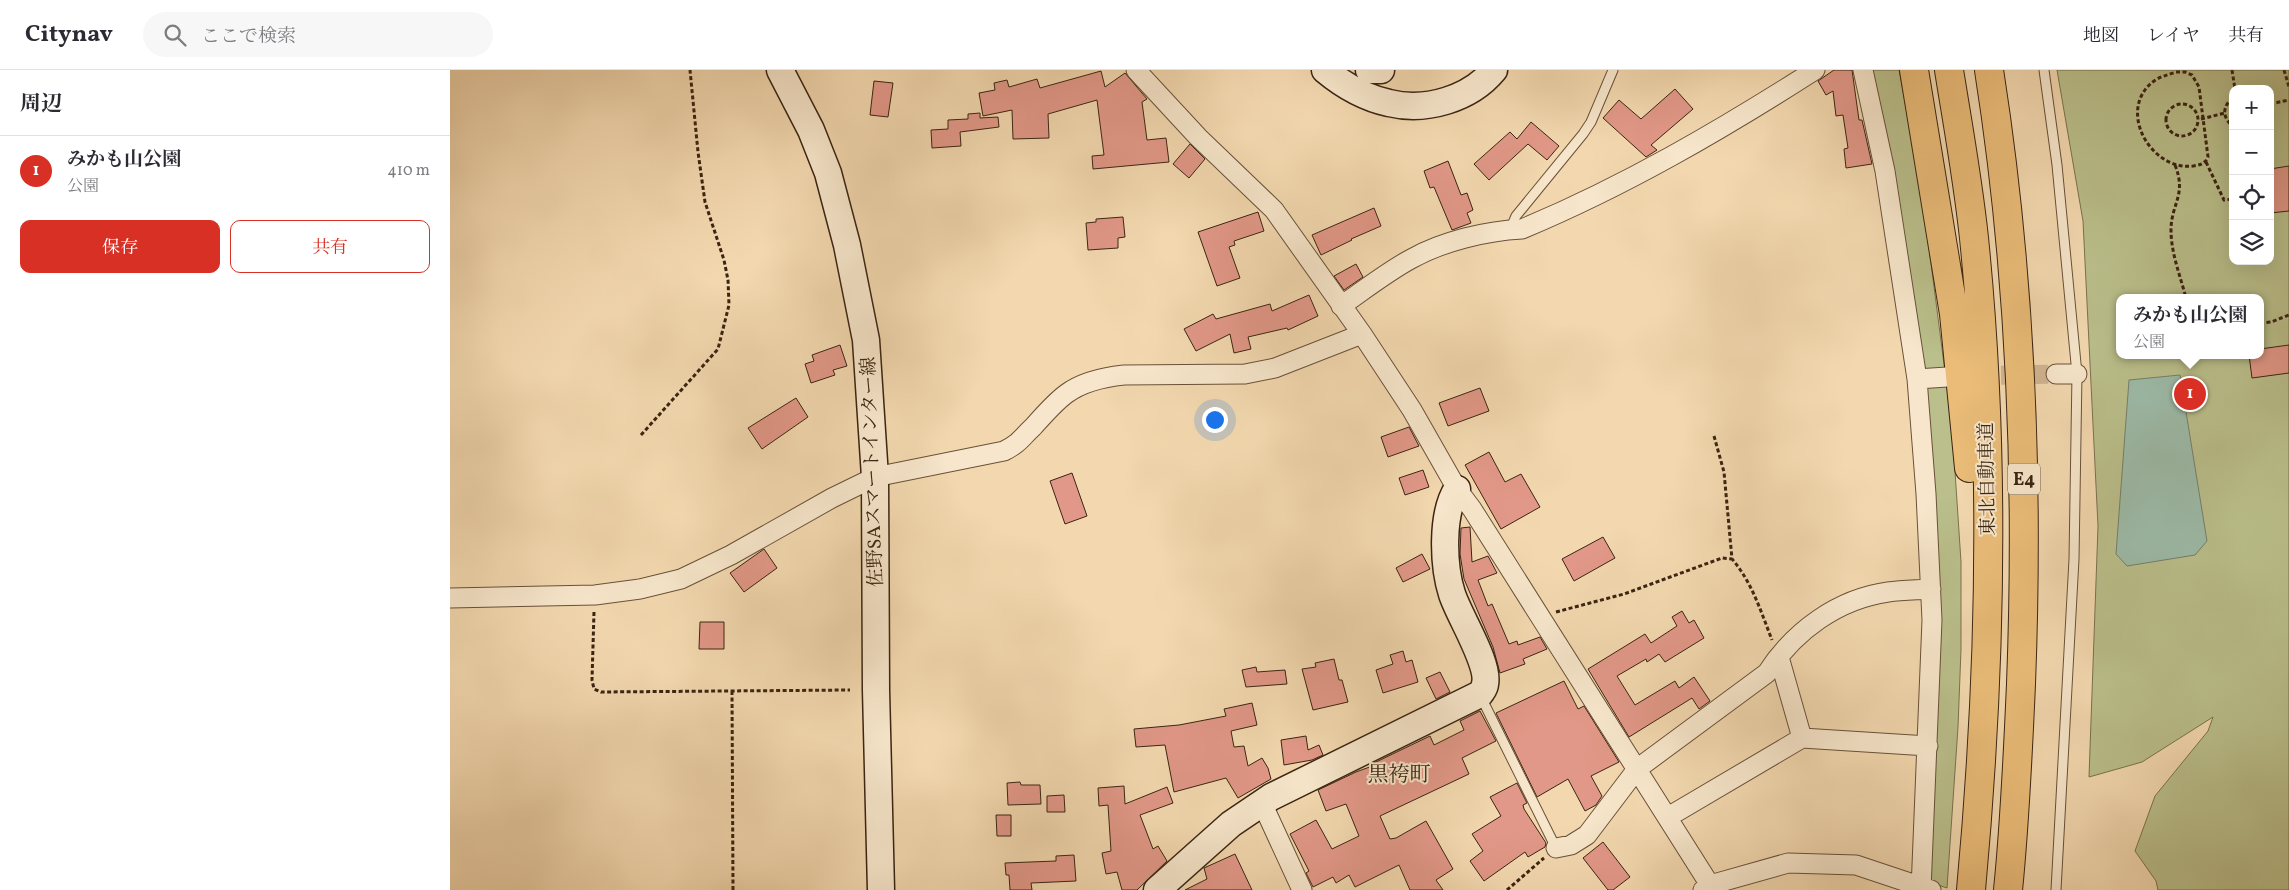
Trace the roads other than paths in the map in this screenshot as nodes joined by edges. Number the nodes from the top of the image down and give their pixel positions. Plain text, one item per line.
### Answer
1 (780, 70) edge
2 (1136, 70) edge
3 (1325, 70) edge
4 (1369, 70) edge
5 (1381, 70) edge
6 (1494, 70) edge
7 (1613, 70) edge
8 (1815, 70) edge
9 (1863, 70) edge
10 (1914, 70) edge
11 (1949, 70) edge
12 (1989, 70) edge
13 (2044, 70) edge
14 (1510, 230) junction
15 (1341, 306) junction
16 (1362, 334) junction
17 (2056, 374) tunnel mouth
18 (2077, 374) junction
19 (1947, 376) dead end
20 (1917, 379) junction
21 (875, 477) junction
22 (1457, 489) junction
23 (1931, 589) junction
24 (450, 598) edge
25 (1986, 611) junction
26 (1778, 657) junction
27 (1480, 694) junction
28 (1802, 738) junction
29 (1928, 746) junction
30 (1637, 769) junction
31 (1262, 803) junction
32 (1668, 817) junction
33 (1556, 848) joint
34 (1707, 887) edge
35 (1925, 889) edge
36 (881, 890) edge
37 (1157, 890) edge
38 (1302, 890) edge
39 (1970, 890) edge
40 (2008, 890) edge
41 (2056, 890) edge

1 - 21 main road, 佐野SAスマートインター線
2 - 15 street
3 - 6 main road
4 - 5 main road
7 - 14 lane
8 - 14 street
9 - 20 street
10 - 25 highway
11 - 25 highway, 東北自動車道 / E4
12 - 40 highway, 東北自動車道 / E4
13 - 18 lane
14 - 15 street
15 - 16 street
16 - 21 street
16 - 22 street
17 - 18 street
18 - 41 lane
19 - 20 street
20 - 23 street
21 - 24 street
21 - 36 main road, 佐野SAスマートインター線
22 - 27 main road
22 - 30 street
23 - 26 street
23 - 29 street
25 - 39 highway, 東北自動車道 / E4
26 - 28 street
26 - 30 street
27 - 31 main road
27 - 33 lane
28 - 29 street
28 - 32 street
29 - 35 street
30 - 32 street
30 - 33 street
31 - 37 main road
31 - 38 street
32 - 34 street
34 - 35 street

